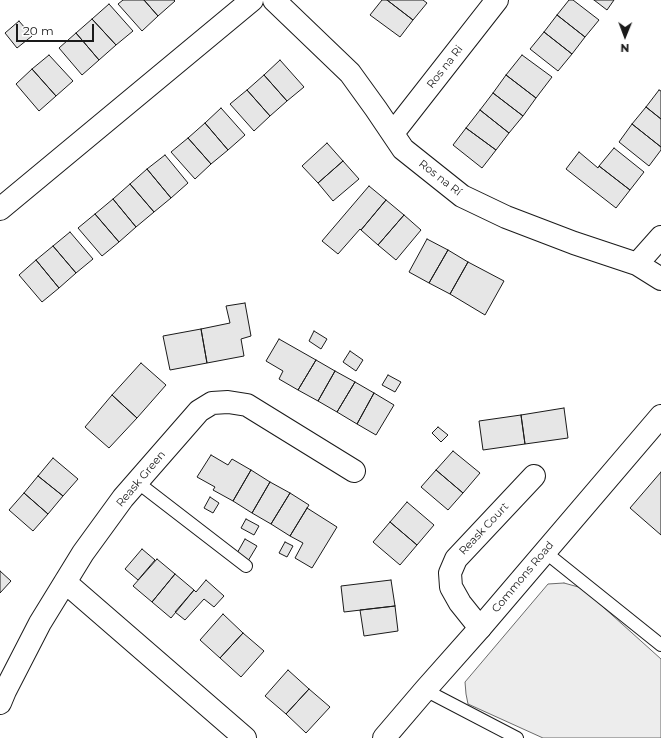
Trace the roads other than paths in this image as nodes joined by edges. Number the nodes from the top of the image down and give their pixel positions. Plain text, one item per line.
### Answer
1 (252, 0) edge
2 (274, 0) edge
3 (496, 0) edge
4 (393, 133) junction
5 (0, 209) edge
6 (661, 237) edge
7 (637, 264) junction
8 (661, 278) edge
9 (661, 416) edge
10 (354, 471) dead end
11 (534, 476) dead end
12 (138, 482) junction
13 (545, 552) junction
14 (246, 566) dead end
15 (65, 582) junction
16 (480, 628) junction
17 (661, 645) edge
18 (425, 690) junction
19 (0, 703) edge
20 (245, 738) edge
21 (384, 738) edge
22 (517, 738) edge

1 - 5 street
2 - 4 street, Ros na Rí
3 - 4 street, Ros na Ri
4 - 7 street, Ros na Rí
6 - 7 street
7 - 8 street, Ros na Rí
9 - 13 street, Commons Road
10 - 12 street, Reask Green
11 - 16 street, Reask Court
12 - 14 lane
12 - 15 street, Reask Green
13 - 16 street, Commons Road
13 - 17 lane
15 - 19 street, Reask Green
15 - 20 street
16 - 18 street, Commons Road
18 - 21 street, Commons Road
18 - 22 lane

